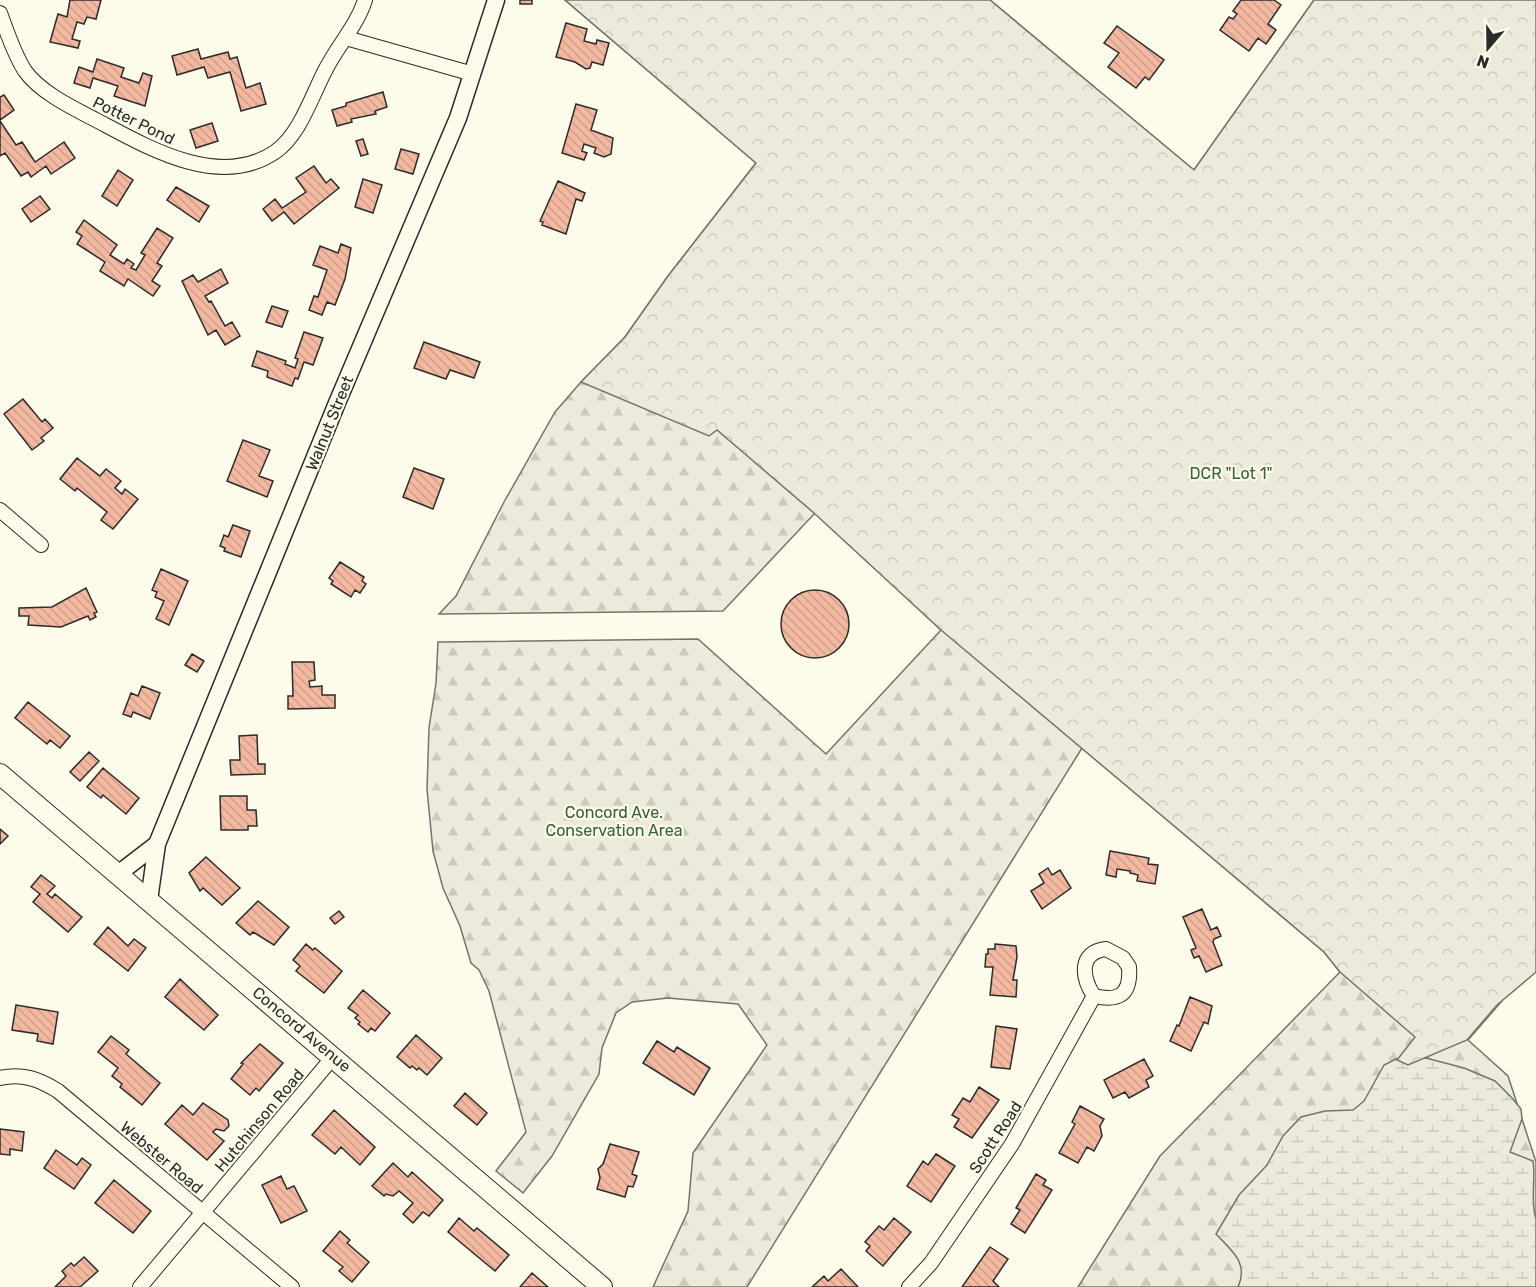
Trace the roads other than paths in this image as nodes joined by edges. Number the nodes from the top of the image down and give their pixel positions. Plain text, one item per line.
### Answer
1 (365, 0) edge
2 (496, 0) edge
3 (0, 13) edge
4 (346, 38) junction
5 (473, 74) junction
6 (0, 510) edge
7 (41, 544) dead end
8 (0, 774) edge
9 (157, 844) junction
10 (118, 874) junction
11 (149, 900) junction
12 (1094, 996) dead end
13 (334, 1056) junction
14 (0, 1078) edge
15 (203, 1212) junction
16 (140, 1287) edge
17 (292, 1287) edge
18 (602, 1287) edge
19 (909, 1287) edge

1 - 4 street, Potter Pond
2 - 5 street, Walnut Street
3 - 4 street, Potter Pond
4 - 5 street
5 - 9 street, Walnut Street
6 - 7 street
8 - 10 main road, Concord Avenue
9 - 10 street
9 - 11 street, Walnut Street
10 - 11 main road, Concord Avenue
11 - 13 main road, Concord Avenue
12 - 19 street, Scott Road
13 - 15 street, Hutchinson Road
13 - 18 main road, Concord Avenue
14 - 15 street, Webster Road
15 - 16 street, Hutchinson Road
15 - 17 street, Webster Road

